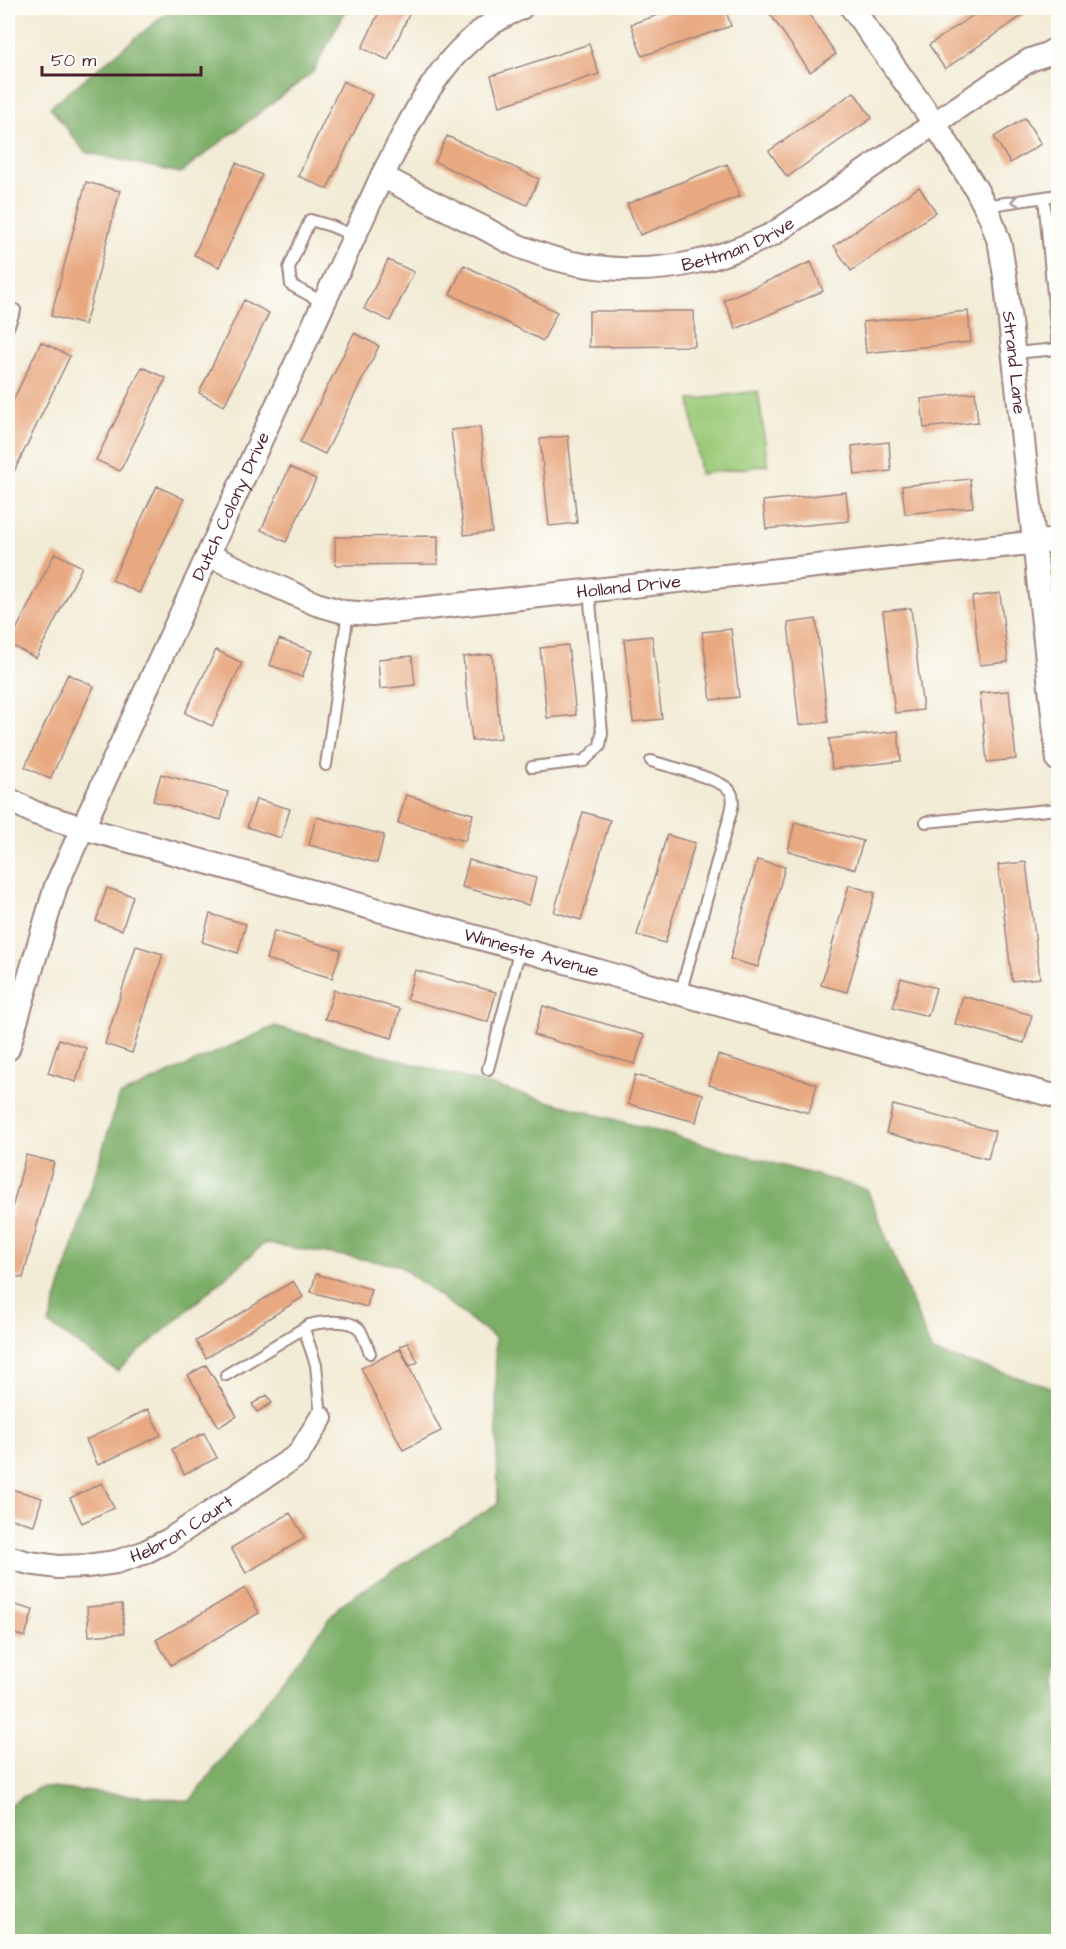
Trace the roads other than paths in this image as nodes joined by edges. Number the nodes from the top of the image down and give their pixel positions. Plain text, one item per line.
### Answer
1 (521, 8) edge
2 (860, 10) edge
3 (1059, 48) edge
4 (935, 124) junction
5 (382, 176) junction
6 (1059, 195) edge
7 (1044, 197) junction
8 (985, 206) junction
9 (354, 236) junction
10 (324, 303) junction
11 (15, 310) dead end
12 (8, 327) edge
13 (1058, 349) edge
14 (1014, 353) junction
15 (1059, 540) edge
16 (1036, 543) junction
17 (208, 555) junction
18 (589, 591) junction
19 (348, 612) junction
20 (1059, 760) edge
21 (651, 761) dead end
22 (326, 765) dead end
23 (532, 767) dead end
24 (8, 799) edge
25 (1059, 809) edge
26 (926, 822) dead end
27 (83, 828) junction
28 (520, 949) junction
29 (680, 994) junction
30 (8, 1049) edge
31 (488, 1069) dead end
32 (1057, 1091) edge
33 (304, 1329) junction
34 (370, 1353) dead end
35 (226, 1375) dead end
36 (321, 1418) joint
37 (8, 1557) edge

1 - 5 street, Dutch Colony Drive
2 - 4 street, Strand Lane
3 - 4 street, Bettman Drive
4 - 5 street, Bettman Drive
4 - 8 street, Strand Lane
5 - 9 street, Dutch Colony Drive
6 - 7 lane
7 -> 8 lane
7 - 13 lane
8 - 14 street, Strand Lane
9 - 10 street, Dutch Colony Drive
9 - 10 lane
10 - 17 street, Dutch Colony Drive
11 - 12 lane
13 - 14 lane
14 - 16 street, Strand Lane
15 - 16 street, Holland Drive
16 - 18 street, Holland Drive
16 - 20 street, Strand Lane
17 - 19 street, Holland Drive
17 - 27 street, Dutch Colony Drive
18 - 19 street, Holland Drive
18 - 23 lane
19 - 22 lane
21 - 29 lane
24 - 27 street, Winneste Avenue
25 - 26 lane
27 - 28 street, Winneste Avenue
27 - 30 street, Dutch Colony Drive
28 - 29 street, Winneste Avenue
28 - 31 lane
29 - 32 street, Winneste Avenue
33 - 34 lane
33 - 35 lane
33 - 36 lane
36 - 37 street, Hebron Court

